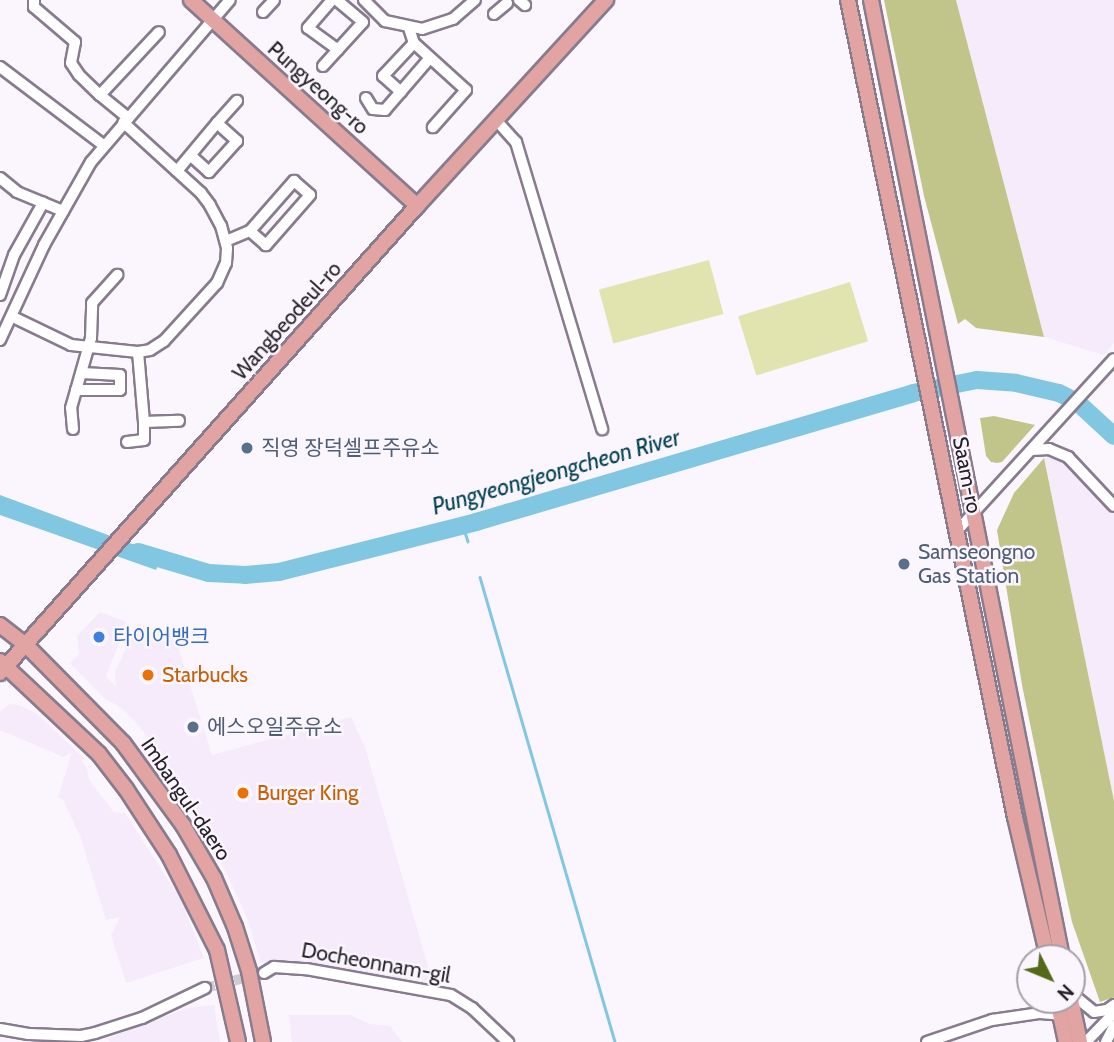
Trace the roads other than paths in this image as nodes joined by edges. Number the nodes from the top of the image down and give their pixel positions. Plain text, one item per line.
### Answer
1 (34, 0) edge
2 (191, 0) edge
3 (230, 0) edge
4 (274, 0) edge
5 (334, 0) edge
6 (364, 0) edge
7 (475, 0) edge
8 (606, 0) edge
9 (848, 0) edge
10 (871, 0) edge
11 (507, 1) edge
12 (264, 12) dead end
13 (494, 14) dead end
14 (213, 20) junction
15 (409, 28) junction
16 (159, 32) dead end
17 (414, 43) junction
18 (338, 50) junction
19 (429, 59) junction
20 (323, 66) dead end
21 (0, 67) edge
22 (401, 92) junction
23 (100, 95) junction
24 (366, 98) dead end
25 (237, 101) dead end
26 (125, 120) junction
27 (496, 120) junction
28 (217, 123) junction
29 (433, 127) dead end
30 (103, 145) junction
31 (190, 155) junction
32 (177, 171) junction
33 (0, 178) edge
34 (43, 202) junction
35 (417, 206) junction
36 (63, 211) junction
37 (250, 231) junction
38 (226, 241) junction
39 (117, 275) dead end
40 (0, 295) edge
41 (13, 317) junction
42 (0, 340) edge
43 (88, 348) junction
44 (138, 352) junction
45 (1114, 359) edge
46 (82, 373) junction
47 (76, 390) junction
48 (179, 421) dead end
49 (144, 422) junction
50 (73, 429) dead end
51 (602, 429) dead end
52 (127, 442) dead end
53 (1032, 450) junction
54 (1114, 506) edge
55 (974, 512) junction
56 (956, 532) junction
57 (0, 625) edge
58 (26, 645) junction
59 (2, 666) edge
60 (1045, 944) edge
61 (1059, 944) edge
62 (264, 972) tunnel mouth
63 (205, 988) tunnel mouth
64 (1086, 1005) edge
65 (1114, 1005) edge
66 (1114, 1013) edge
67 (1074, 1014) edge
68 (1061, 1015) joint
69 (1114, 1026) edge
70 (0, 1029) edge
71 (238, 1042) edge
72 (263, 1042) edge
73 (508, 1042) edge
74 (927, 1042) edge
75 (1066, 1042) edge
76 (1080, 1042) edge
77 (1086, 1042) edge
78 (1106, 1042) edge

1 - 23 street
2 - 14 main road, Pungyeong-ro
3 - 14 street
4 - 12 street
5 - 18 street
5 - 18 street
6 - 15 street
7 - 15 street
8 - 27 main road, Wangbeodeul-ro
9 - 56 main road, Saam-ro
10 - 55 main road, Saam-ro
11 - 13 street
14 - 26 street
14 - 35 main road, Pungyeong-ro
15 - 17 street
16 - 23 street
17 - 19 street
17 - 22 street
18 - 20 street
19 - 22 street
19 - 29 street
21 - 30 street
22 - 24 street
23 - 26 street
25 - 28 street
26 - 30 street
26 - 32 street
27 - 35 main road, Wangbeodeul-ro
27 - 51 street
28 - 31 street
28 - 31 street
30 - 36 street
31 - 32 street
32 - 38 street
33 - 34 street
34 - 36 street
34 - 40 street
35 - 58 main road, Wangbeodeul-ro
36 - 41 street
37 - 37 street
37 - 38 street
38 - 44 street
39 - 43 street
41 - 42 street
41 - 43 street
43 - 44 street
43 - 46 street
44 - 49 street
45 - 53 street
46 - 47 street
46 - 47 street
47 - 50 street
48 - 49 street
49 - 52 street
53 - 54 street
53 - 55 street
55 - 56 street
55 - 61 main road, Saam-ro
56 - 60 main road, Saam-ro
57 - 58 main road, Imbangul-daero
58 - 59 main road, Wangbeodeul-ro
58 - 72 main road, Imbangul-daero
59 - 71 main road, Imbangul-daero
62 - 73 street, Docheonnam-gil
63 - 70 street
64 - 65 street
66 - 77 street
67 - 76 main road
68 - 74 street
68 - 75 main road
69 - 78 street

